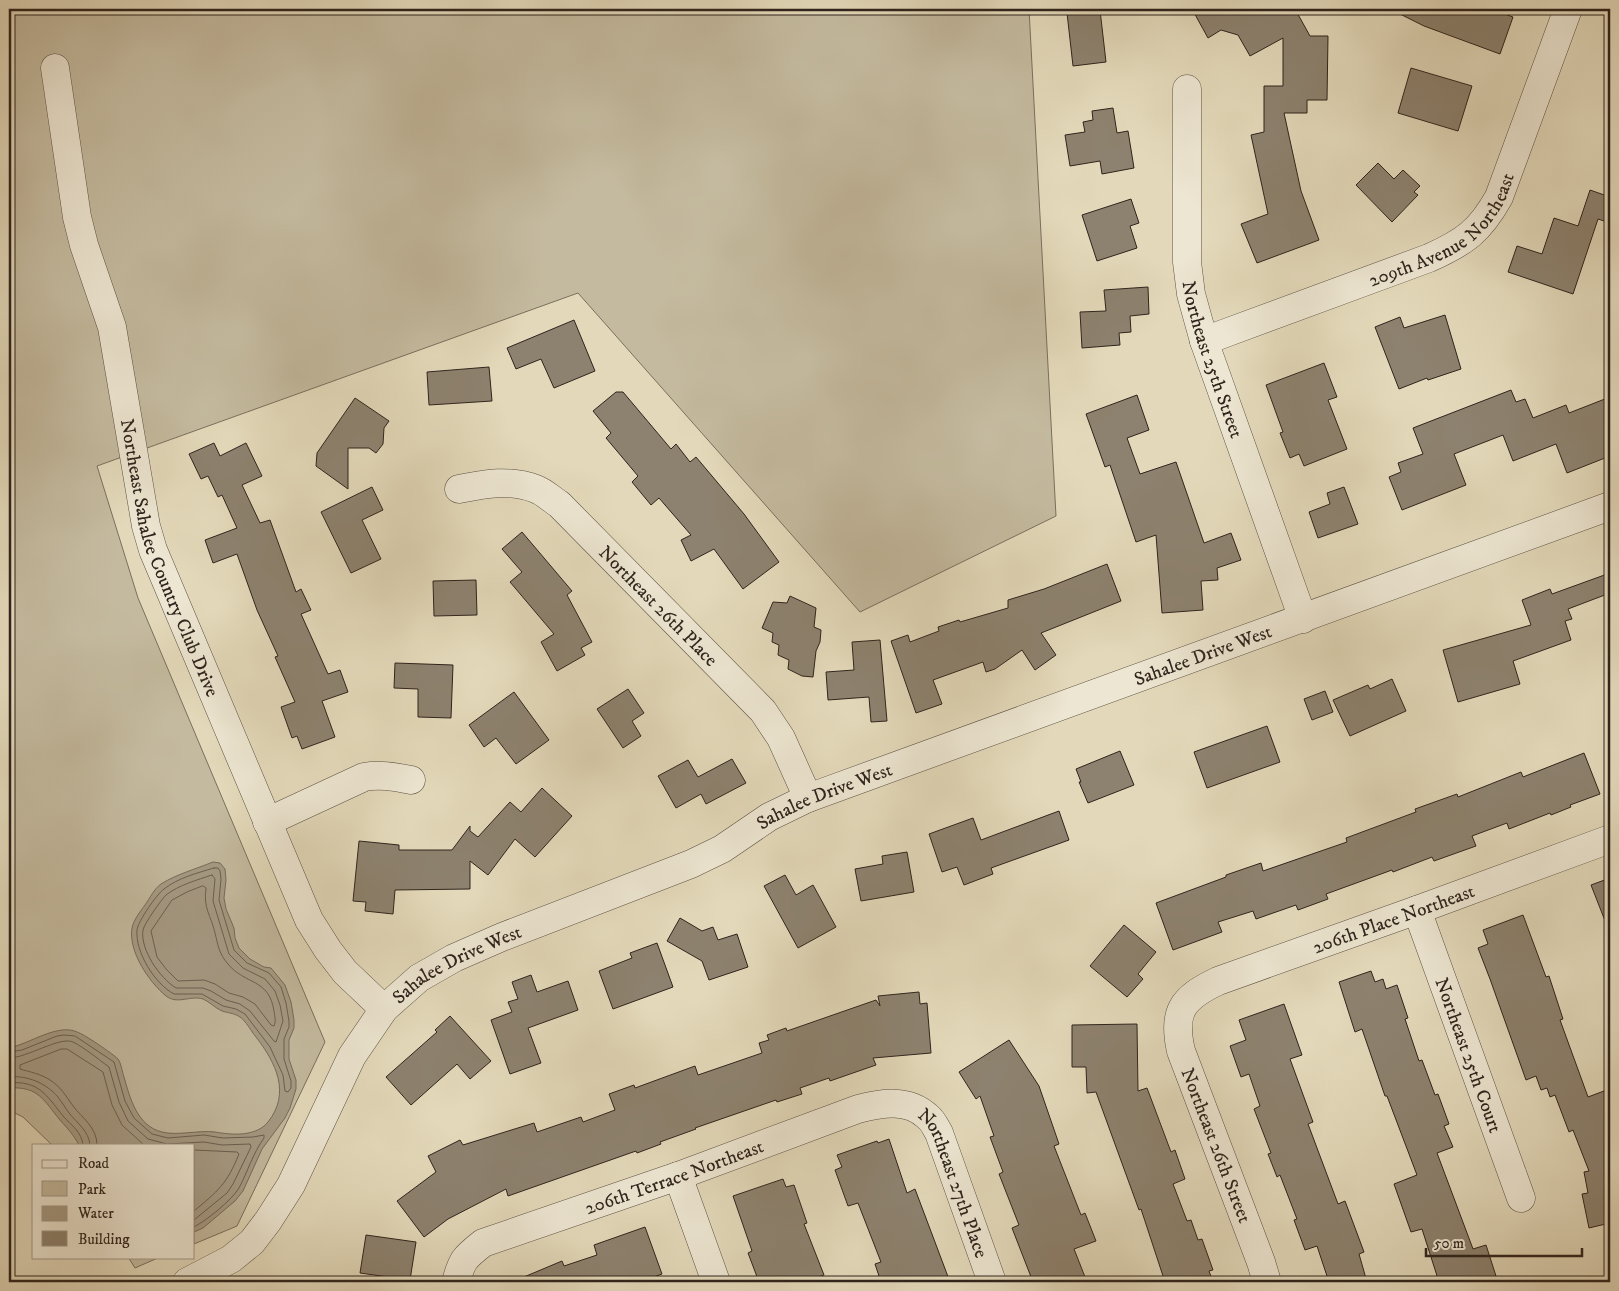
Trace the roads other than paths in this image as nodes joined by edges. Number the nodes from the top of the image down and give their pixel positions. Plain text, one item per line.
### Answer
1 (1568, 9) edge
2 (56, 68) dead end
3 (1187, 89) dead end
4 (1204, 341) junction
5 (459, 489) dead end
6 (1610, 506) edge
7 (1303, 618) junction
8 (411, 780) dead end
9 (808, 798) junction
10 (268, 822) junction
11 (1610, 839) edge
12 (1417, 910) junction
13 (1183, 1006) joint
14 (384, 1009) junction
15 (898, 1103) joint
16 (678, 1176) junction
17 (1521, 1198) dead end
18 (458, 1275) edge
19 (187, 1282) edge
20 (716, 1282) edge
21 (992, 1282) edge
22 (1267, 1282) edge

1 - 4 street, 209th Avenue Northeast
2 - 10 street, Northeast Sahalee Country Club Drive
3 - 4 street, Northeast 25th Street
4 - 7 street, Northeast 25th Street
5 - 9 street, Northeast 26th Place
6 - 7 street, Sahalee Drive West
7 - 9 street, Sahalee Drive West
8 - 10 street
9 - 14 street, Sahalee Drive West
10 - 14 street, Northeast Sahalee Country Club Drive
11 - 12 street, 206th Place Northeast
12 - 13 street, 206th Place Northeast
12 - 17 street, Northeast 25th Court
13 - 22 street, Northeast 26th Street
14 - 19 street, Sahalee Drive West
15 - 16 street, 206th Terrace Northeast
15 - 21 street, Northeast 27th Place
16 - 18 street, 206th Terrace Northeast
16 - 20 street

